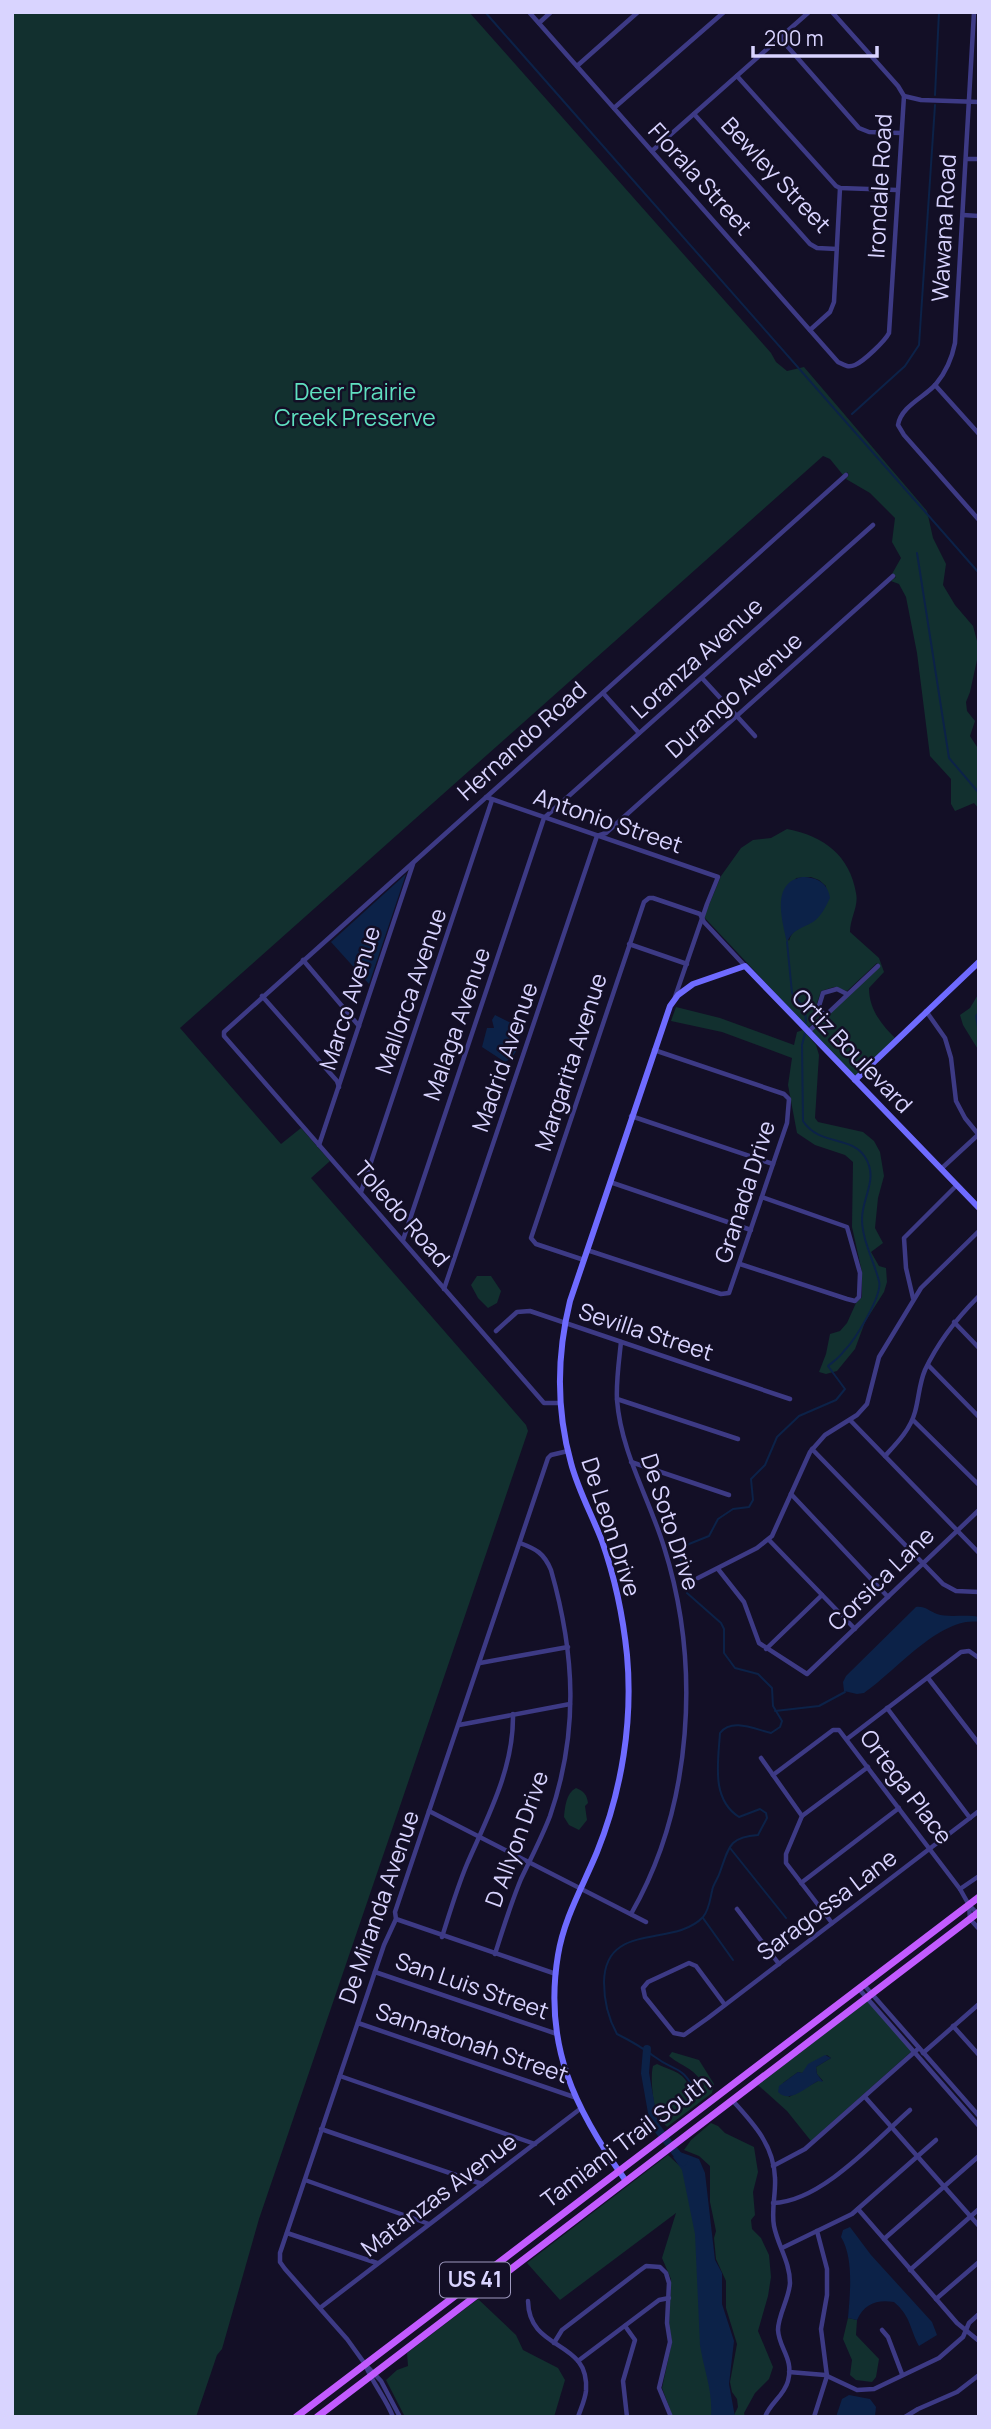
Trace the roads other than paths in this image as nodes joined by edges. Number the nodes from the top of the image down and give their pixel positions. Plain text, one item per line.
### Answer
1 (529, 12) edge
2 (551, 12) edge
3 (638, 12) edge
4 (724, 12) edge
5 (809, 12) edge
6 (832, 12) edge
7 (974, 12) edge
8 (539, 23) junction
9 (780, 38) junction
10 (972, 46) junction
11 (979, 46) edge
12 (577, 66) junction
13 (737, 76) junction
14 (904, 96) junction
15 (969, 102) junction
16 (979, 102) edge
17 (614, 108) junction
18 (694, 114) junction
19 (901, 133) junction
20 (652, 151) junction
21 (965, 159) junction
22 (979, 159) edge
23 (840, 188) junction
24 (897, 190) junction
25 (963, 215) junction
26 (979, 216) edge
27 (837, 249) junction
28 (810, 330) junction
29 (848, 366) joint
30 (935, 385) junction
31 (979, 434) edge
32 (846, 475) dead end
33 (979, 520) edge
34 (873, 525) dead end
35 (892, 576) dead end
36 (702, 677) junction
37 (603, 693) junction
38 (736, 716) junction
39 (639, 733) junction
40 (755, 736) dead end
41 (486, 797) junction
42 (492, 800) junction
43 (544, 818) junction
44 (597, 836) junction
45 (414, 861) junction
46 (718, 877) joint
47 (702, 917) junction
48 (629, 944) junction
49 (303, 960) junction
50 (979, 962) edge
51 (687, 964) junction
52 (745, 966) junction
53 (877, 966) dead end
54 (847, 995) junction
55 (262, 996) junction
56 (674, 1000) junction
57 (926, 1011) junction
58 (824, 1016) junction
59 (359, 1026) junction
60 (808, 1031) junction
61 (223, 1034) joint
62 (654, 1050) junction
63 (855, 1080) junction
64 (338, 1088) junction
65 (631, 1116) junction
66 (978, 1134) edge
67 (319, 1145) junction
68 (773, 1164) junction
69 (941, 1169) junction
70 (610, 1182) junction
71 (957, 1185) junction
72 (360, 1193) junction
73 (762, 1197) junction
74 (979, 1208) edge
75 (751, 1230) junction
76 (979, 1231) edge
77 (403, 1241) junction
78 (587, 1250) junction
79 (583, 1260) junction
80 (740, 1264) junction
81 (444, 1289) junction
82 (979, 1296) edge
83 (914, 1298) junction
84 (954, 1322) junction
85 (565, 1323) junction
86 (496, 1331) dead end
87 (621, 1342) junction
88 (979, 1348) edge
89 (928, 1365) junction
90 (617, 1399) junction
91 (790, 1399) dead end
92 (560, 1403) junction
93 (979, 1417) edge
94 (850, 1420) junction
95 (913, 1420) junction
96 (738, 1440) dead end
97 (812, 1449) junction
98 (568, 1451) junction
99 (885, 1456) junction
100 (631, 1462) junction
101 (979, 1485) edge
102 (790, 1494) junction
103 (729, 1495) dead end
104 (979, 1510) edge
105 (957, 1531) junction
106 (769, 1540) junction
107 (520, 1543) junction
108 (979, 1553) edge
109 (923, 1564) junction
110 (718, 1569) junction
111 (698, 1578) dead end
112 (979, 1592) edge
113 (822, 1595) junction
114 (888, 1597) junction
115 (855, 1629) junction
116 (568, 1647) junction
117 (766, 1648) junction
118 (979, 1658) edge
119 (480, 1663) junction
120 (928, 1678) junction
121 (570, 1704) junction
122 (887, 1708) junction
123 (513, 1714) junction
124 (459, 1725) junction
125 (847, 1738) junction
126 (979, 1744) edge
127 (761, 1759) dead end
128 (868, 1766) junction
129 (773, 1775) junction
130 (899, 1808) junction
131 (429, 1811) junction
132 (979, 1811) edge
133 (802, 1816) junction
134 (970, 1818) junction
135 (480, 1837) junction
136 (929, 1849) junction
137 (529, 1862) junction
138 (979, 1876) edge
139 (801, 1883) junction
140 (581, 1888) junction
141 (960, 1889) junction
142 (979, 1897) edge
143 (968, 1905) junction
144 (737, 1909) dead end
145 (978, 1913) edge
146 (631, 1914) junction
147 (396, 1919) junction
148 (970, 1919) junction
149 (646, 1922) dead end
150 (832, 1923) junction
151 (979, 1928) edge
152 (442, 1937) junction
153 (495, 1954) junction
154 (779, 1964) junction
155 (375, 1972) junction
156 (556, 1974) junction
157 (861, 1986) junction
158 (869, 1996) junction
159 (979, 2004) edge
160 (725, 2005) junction
161 (358, 2023) junction
162 (953, 2026) junction
163 (557, 2034) junction
164 (919, 2051) junction
165 (979, 2055) edge
166 (340, 2076) junction
167 (574, 2096) junction
168 (865, 2097) junction
169 (732, 2100) junction
170 (580, 2109) junction
171 (910, 2110) dead end
172 (979, 2116) edge
173 (979, 2126) edge
174 (891, 2127) junction
175 (321, 2129) junction
176 (936, 2140) dead end
177 (535, 2144) junction
178 (979, 2156) edge
179 (918, 2157) junction
180 (773, 2166) junction
181 (619, 2171) junction
182 (305, 2180) junction
183 (626, 2181) junction
184 (482, 2184) junction
185 (944, 2187) junction
186 (773, 2203) junction
187 (858, 2209) junction
188 (979, 2209) edge
189 (970, 2217) junction
190 (430, 2224) junction
191 (979, 2226) edge
192 (817, 2231) junction
193 (287, 2233) junction
194 (884, 2239) junction
195 (782, 2248) junction
196 (979, 2262) edge
197 (378, 2263) junction
198 (910, 2270) junction
199 (669, 2298) junction
200 (936, 2299) junction
201 (528, 2301) dead end
202 (320, 2308) junction
203 (979, 2314) edge
204 (625, 2326) junction
205 (882, 2330) dead end
206 (967, 2330) junction
207 (979, 2341) edge
208 (554, 2343) junction
209 (578, 2361) junction
210 (365, 2364) junction
211 (789, 2372) junction
212 (902, 2374) junction
213 (372, 2375) junction
214 (979, 2375) edge
215 (827, 2376) junction
216 (296, 2417) edge
217 (317, 2417) edge
218 (393, 2417) edge
219 (400, 2417) edge
220 (578, 2417) edge
221 (627, 2417) edge
222 (671, 2417) edge
223 (765, 2417) edge
224 (814, 2417) edge
225 (905, 2417) edge

1 - 8 street, Florala Street
2 - 8 street
3 - 12 street
4 - 17 street
5 - 9 street
6 - 14 street, Irondale Road
7 - 10 street, Wawana Road
8 - 12 street, Florala Street
9 - 13 street
9 - 19 street
10 - 11 street
10 - 15 street, Wawana Road
12 - 17 street, Florala Street
13 - 18 street
13 - 23 street
14 - 15 street
14 - 19 street, Irondale Road
15 - 16 street
15 - 21 street, Wawana Road
17 - 20 street, Florala Street
18 - 20 street
18 - 27 street, Bewley Street
19 - 24 street, Irondale Road
20 - 28 street, Florala Street
21 - 22 street
21 - 25 street, Wawana Road
23 - 24 street
23 - 27 street
24 - 29 street, Irondale Road
25 - 26 street
25 - 30 street, Wawana Road
27 - 28 street
28 - 29 street, Florala Street
30 - 31 street
30 - 33 street, Wawana Road
32 - 37 street, Hernando Road
34 - 36 street, Loranza Avenue
35 - 38 street, Durango Avenue
36 - 38 street
36 - 39 street, Loranza Avenue
37 - 39 street
37 - 41 street, Hernando Road
38 - 40 street
38 - 44 street, Durango Avenue
39 - 43 street, Loranza Avenue
41 - 42 street, Antonio Street
41 - 45 street, Hernando Road
42 - 43 street, Antonio Street
42 - 72 street, Mallorca Avenue
43 - 44 street, Antonio Street
43 - 77 street, Malaga Avenue
44 - 46 street, Antonio Street
44 - 81 street, Madrid Avenue
45 - 49 street, Hernando Road
45 - 59 street, Marco Avenue
46 - 47 street, De Leon Drive
47 - 48 street, Margarita Avenue
47 - 51 street, De Leon Drive
47 - 52 street, Ortiz Boulevard
48 - 51 street
48 - 79 street, Margarita Avenue
49 - 55 street, Hernando Road
49 - 59 street
50 - 57 street
51 - 56 street, De Leon Drive
52 - 56 street
52 - 60 street, Ortiz Boulevard
53 - 54 street
54 - 58 street
54 - 58 street
55 - 61 street, Hernando Road
55 - 64 street
56 - 62 street, De Leon Drive
57 - 63 street
57 - 66 street
58 - 60 street
59 - 64 street, Marco Avenue
60 - 63 street, Ortiz Boulevard
61 - 67 street, Toledo Road
62 - 65 street, De Leon Drive
62 - 68 street, Granada Drive
63 - 69 street, Ortiz Boulevard
64 - 67 street, Marco Avenue
65 - 68 street
65 - 70 street, De Leon Drive
66 - 69 street
67 - 72 street, Toledo Road
68 - 73 street, Granada Drive
69 - 71 street, Ortiz Boulevard
70 - 75 street
70 - 78 street, De Leon Drive
71 - 74 street, Ortiz Boulevard
71 - 83 street
72 - 77 street, Toledo Road
73 - 75 street, Granada Drive
73 - 80 street
75 - 80 street, Granada Drive
76 - 83 street
77 - 81 street, Toledo Road
78 - 79 street, De Leon Drive
78 - 80 street, Granada Drive
79 - 85 street, De Leon Drive
81 - 92 street, Toledo Road
82 - 84 street
83 - 94 street
84 - 88 street
84 - 89 street
85 - 86 street, Sevilla Street
85 - 87 street, Sevilla Street
85 - 92 street, De Leon Drive
87 - 90 street, De Soto Drive
87 - 91 street, Sevilla Street
89 - 93 street
89 - 95 street
90 - 96 street
90 - 100 street, De Soto Drive
92 - 98 street, De Leon Drive
94 - 97 street
94 - 99 street
95 - 99 street
95 - 101 street
97 - 102 street
97 - 109 street
98 - 107 street, De Miranda Avenue
98 - 140 street, De Leon Drive
99 - 105 street
100 - 103 street
100 - 146 street, De Soto Drive
102 - 106 street
102 - 114 street
104 - 105 street, Corsica Lane
105 - 108 street
105 - 109 street, Corsica Lane
106 - 110 street
106 - 113 street
107 - 116 street, D Allyon Drive
107 - 119 street, De Miranda Avenue
109 - 112 street
109 - 114 street, Corsica Lane
110 - 111 street
110 - 117 street
113 - 115 street
113 - 117 street
114 - 115 street, Corsica Lane
115 - 117 street, Corsica Lane
116 - 119 street
116 - 121 street, D Allyon Drive
118 - 120 street
119 - 124 street, De Miranda Avenue
120 - 122 street
120 - 126 street
121 - 123 street
121 - 137 street, D Allyon Drive
122 - 125 street
122 - 134 street
123 - 124 street
123 - 135 street
124 - 131 street, De Miranda Avenue
125 - 128 street, Ortega Place
125 - 129 street, Ortega Place
127 - 129 street
128 - 130 street, Ortega Place
128 - 133 street
129 - 133 street
130 - 136 street, Ortega Place
130 - 139 street
131 - 135 street
131 - 147 street, De Miranda Avenue
132 - 134 street, Saragossa Lane
133 - 139 street
134 - 136 street, Saragossa Lane
135 - 137 street
135 - 152 street
136 - 141 street, Ortega Place
136 - 150 street, Saragossa Lane
137 - 140 street
137 - 153 street, D Allyon Drive
138 - 141 street
139 - 150 street
140 - 146 street
140 - 156 street, De Leon Drive
141 - 143 street, Ortega Place
142 - 143 main road, Tamiami Trail South / US 41
143 - 145 street
143 - 148 street
143 - 157 main road, Tamiami Trail South / US 41
144 - 154 street
145 - 148 main road, Tamiami Trail South / US 41
146 - 149 street
147 - 152 street
147 - 155 street, De Miranda Avenue
148 - 151 street
148 - 158 main road, Tamiami Trail South / US 41
150 - 154 street, Saragossa Lane
152 - 153 street
153 - 156 street
154 - 160 street, Saragossa Lane
155 - 161 street, De Miranda Avenue
155 - 163 street, San Luis Street
156 - 163 street, De Leon Drive
157 - 158 street
157 - 181 main road, Tamiami Trail South / US 41
158 - 164 street
158 - 169 main road, Tamiami Trail South / US 41
159 - 162 street
160 - 160 street, Saragossa Lane
161 - 166 street, De Miranda Avenue
161 - 167 street, Sannatonah Street
162 - 164 street
162 - 165 street
163 - 167 street, De Leon Drive
164 - 168 street
164 - 172 street
164 - 173 street
166 - 175 street, De Miranda Avenue
166 - 177 street
167 - 170 street, De Leon Drive
168 - 174 street
168 - 180 street
169 - 180 street
169 - 183 main road, Tamiami Trail South / US 41
170 - 177 street, Matanzas Avenue
170 - 181 street, De Leon Drive
171 - 174 street
174 - 179 street
174 - 186 street
175 - 182 street, De Miranda Avenue
175 - 184 street
176 - 179 street
177 - 184 street, Matanzas Avenue
178 - 185 street
179 - 185 street
179 - 187 street
180 - 186 street
181 - 183 street, De Leon Drive
181 - 210 main road, Tamiami Trail South / US 41
182 - 190 street
182 - 193 street, De Miranda Avenue
183 - 213 main road, Tamiami Trail South / US 41
184 - 190 street, Matanzas Avenue
185 - 189 street
185 - 194 street
186 - 195 street
187 - 192 street
187 - 194 street
188 - 189 street
189 - 191 street
189 - 198 street
190 - 197 street, Matanzas Avenue
192 - 195 street
192 - 215 street
193 - 197 street
193 - 202 street, De Miranda Avenue
194 - 198 street
195 - 211 street
196 - 200 street
197 - 202 street, Matanzas Avenue
198 - 200 street
199 - 204 street
199 - 208 street
199 - 222 street
200 - 206 street
201 - 208 street
202 - 210 street, De Miranda Avenue
203 - 206 street
204 - 209 street
204 - 221 street
205 - 212 street
206 - 207 street
206 - 212 street
208 - 209 street
209 - 220 street
210 - 213 street, De Miranda Avenue
210 - 216 main road, Tamiami Trail South / US 41
211 - 215 street
211 - 223 street
212 - 215 street
213 - 217 main road, Tamiami Trail South / US 41
213 - 218 street
213 - 219 street
214 - 225 street
215 - 224 street

